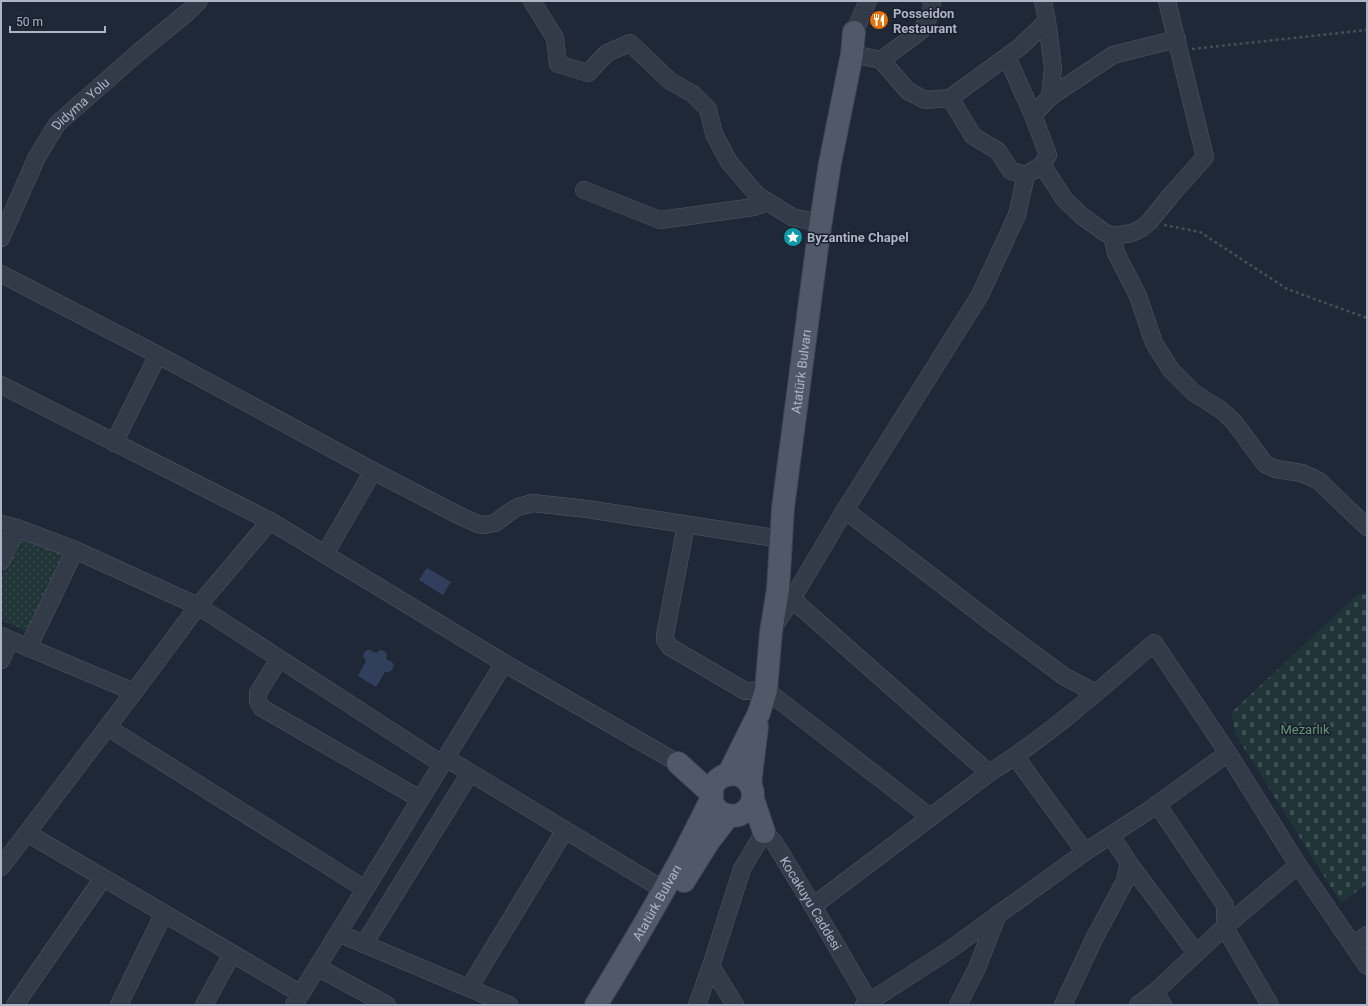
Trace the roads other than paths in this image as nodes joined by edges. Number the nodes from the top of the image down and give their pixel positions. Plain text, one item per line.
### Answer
1 (199, 1) edge
2 (532, 1) edge
3 (868, 1) edge
4 (932, 1) edge
5 (1043, 1) edge
6 (1166, 1) edge
7 (1047, 20) junction
8 (854, 32) joint
9 (1178, 45) junction
10 (852, 54) junction
11 (1007, 57) junction
12 (881, 60) junction
13 (1050, 97) junction
14 (950, 98) junction
15 (1032, 114) junction
16 (1042, 164) junction
17 (1026, 175) junction
18 (584, 190) dead end
19 (768, 202) junction
20 (820, 223) junction
21 (1112, 236) junction
22 (1, 238) edge
23 (1, 274) edge
24 (158, 355) junction
25 (1, 385) edge
26 (114, 443) junction
27 (373, 471) junction
28 (845, 510) junction
29 (270, 521) junction
30 (686, 525) junction
31 (9, 526) edge
32 (1367, 527) edge
33 (781, 538) junction
34 (75, 550) junction
35 (325, 554) junction
36 (1, 561) edge
37 (785, 594) junction
38 (198, 606) junction
39 (6, 638) edge
40 (28, 648) junction
41 (279, 659) junction
42 (1, 660) edge
43 (504, 663) junction
44 (766, 690) junction
45 (134, 692) junction
46 (1096, 693) junction
47 (759, 713) junction
48 (108, 727) junction
49 (1228, 753) junction
50 (1015, 756) junction
51 (444, 761) junction
52 (678, 764) joint
53 (470, 773) junction
54 (989, 773) junction
55 (718, 786) junction
56 (751, 792) junction
57 (420, 799) junction
58 (1157, 804) junction
59 (733, 815) junction
60 (930, 818) junction
61 (565, 830) junction
62 (764, 832) junction
63 (27, 833) junction
64 (1111, 836) junction
65 (1085, 852) junction
66 (1129, 863) junction
67 (1298, 865) junction
68 (1, 867) edge
69 (102, 878) junction
70 (365, 889) junction
71 (664, 890) junction
72 (813, 906) junction
73 (998, 913) junction
74 (164, 914) junction
75 (1225, 928) junction
76 (338, 933) junction
77 (1360, 940) edge
78 (364, 944) junction
79 (1196, 953) junction
80 (232, 954) junction
81 (711, 966) junction
82 (1367, 966) edge
83 (317, 968) junction
84 (469, 988) junction
85 (1159, 999) edge
86 (297, 1000) edge
87 (868, 1004) edge
88 (15, 1005) edge
89 (119, 1005) edge
90 (204, 1005) edge
91 (387, 1005) edge
92 (509, 1005) edge
93 (596, 1005) edge
94 (608, 1005) edge
95 (697, 1005) edge
96 (735, 1005) edge
97 (958, 1005) edge
98 (1063, 1005) edge
99 (1138, 1005) edge
100 (1270, 1005) edge

1 - 22 street, Didyma Yolu
2 - 19 street
3 - 8 street
4 - 12 street
5 - 7 street
6 - 9 street
7 - 11 street
7 - 13 street
8 - 10 main road, Atatürk Bulvarı
9 - 13 street
9 - 21 street
10 - 12 street
10 - 20 main road, Atatürk Bulvarı
11 - 14 street
11 - 15 street
12 - 14 street
13 - 15 street
14 - 17 street
15 - 16 street
16 - 17 street
16 - 21 street
17 - 28 street
18 - 19 street
19 - 20 street
20 - 33 main road, Atatürk Bulvarı
21 - 32 street
23 - 24 street
24 - 26 street
24 - 27 street
25 - 26 street
26 - 29 street
27 - 30 street
27 - 35 street
28 - 37 street
28 - 46 street
29 - 35 street
29 - 38 street
30 - 33 street
30 - 44 street
31 - 34 street
31 - 36 street
33 - 37 main road, Atatürk Bulvarı
34 - 38 street
34 - 40 street
35 - 43 street
37 - 44 main road, Atatürk Bulvarı
37 - 54 street
38 - 41 street
38 - 45 street
39 - 40 street
39 - 42 street
40 - 45 street
41 - 51 street
41 - 57 street
43 - 51 street
43 - 52 street
44 - 47 main road, Atatürk Bulvarı
44 - 60 street
45 - 48 street
46 - 49 street
46 - 50 street
47 - 55 main road, Atatürk Bulvarı
47 - 56 main road, Atatürk Bulvarı
48 - 63 street
48 - 70 street
49 - 58 street
49 - 67 street
50 - 54 street
50 - 65 street
51 - 53 street
51 - 57 street
52 - 55 main road
53 - 61 street
53 - 78 street
54 - 60 street
55 - 56 main road
55 - 59 main road
55 - 71 main road, Atatürk Bulvarı
56 - 59 main road
56 - 62 main road
57 - 70 street
58 - 64 street
58 - 75 street
59 - 62 main road, Kocakuyu Caddesi
59 - 94 main road, Atatürk Bulvarı
60 - 72 street
61 - 71 street
61 - 84 street
62 - 72 street, Kocakuyu Caddesi
62 - 81 street
63 - 68 street
63 - 69 street
64 - 65 street
64 - 66 street
65 - 73 street
66 - 79 street
66 - 98 street
67 - 75 street
67 - 77 street
69 - 74 street
69 - 88 street
70 - 76 street
71 - 93 main road, Atatürk Bulvarı
72 - 87 street, Kocakuyu Caddesi
73 - 87 street
73 - 97 street
74 - 80 street
74 - 89 street
75 - 79 street
75 - 100 street
76 - 78 street
76 - 83 street
77 - 82 street
78 - 84 street
79 - 85 street
80 - 86 street
80 - 90 street
81 - 95 street
81 - 96 street
83 - 86 street
83 - 91 street
84 - 92 street
85 - 99 street

